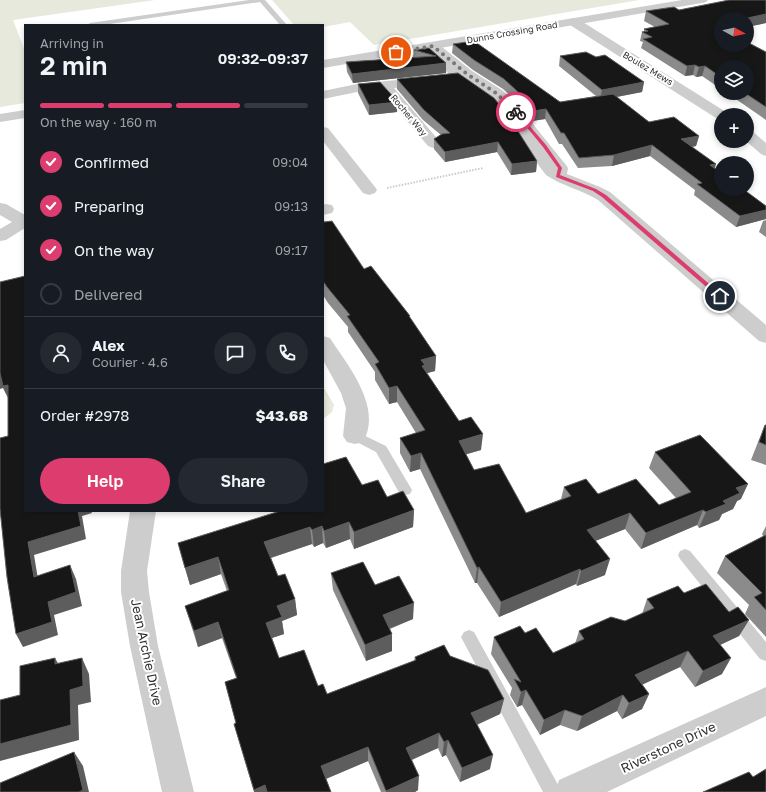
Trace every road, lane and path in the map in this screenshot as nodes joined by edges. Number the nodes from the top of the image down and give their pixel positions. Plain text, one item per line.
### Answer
1 (261, 0) edge
2 (702, 0) edge
3 (574, 22) junction
4 (97, 24) edge
5 (283, 24) edge
6 (429, 46) junction
7 (324, 64) edge
8 (465, 76) junction
9 (385, 86) junction
10 (324, 95) edge
11 (714, 111) edge
12 (24, 114) edge
13 (0, 118) edge
14 (324, 132) edge
15 (754, 140) edge
16 (433, 144) edge
17 (766, 151) edge
18 (483, 168) dead end
19 (387, 188) dead end
20 (369, 190) dead end
21 (0, 208) edge
22 (24, 221) edge
23 (24, 222) edge
24 (0, 236) edge
25 (766, 336) edge
26 (324, 345) edge
27 (354, 436) joint
28 (405, 490) dead end
29 (143, 512) edge
30 (685, 555) dead end
31 (469, 637) dead end
32 (766, 654) edge
33 (766, 701) edge
34 (178, 792) edge
35 (553, 792) edge
36 (571, 792) edge

1 - 4 lane
1 - 5 lane
2 - 3 street, Dunns Crossing Road
3 - 6 street, Dunns Crossing Road
3 - 11 street, Boulez Mews
6 - 7 street, Dunns Crossing Road
6 - 8 street
8 - 9 street, Rocher Way
8 - 25 street
9 - 10 street, Rocher Way
9 - 16 street, Rocher Way
12 - 13 street
14 - 20 street
15 - 17 street
18 - 19 path
21 - 22 street
23 - 24 street
26 - 27 street
27 - 28 lane
29 - 34 street, Jean Archie Drive
30 - 32 lane
31 - 35 lane
33 - 36 street, Riverstone Drive

